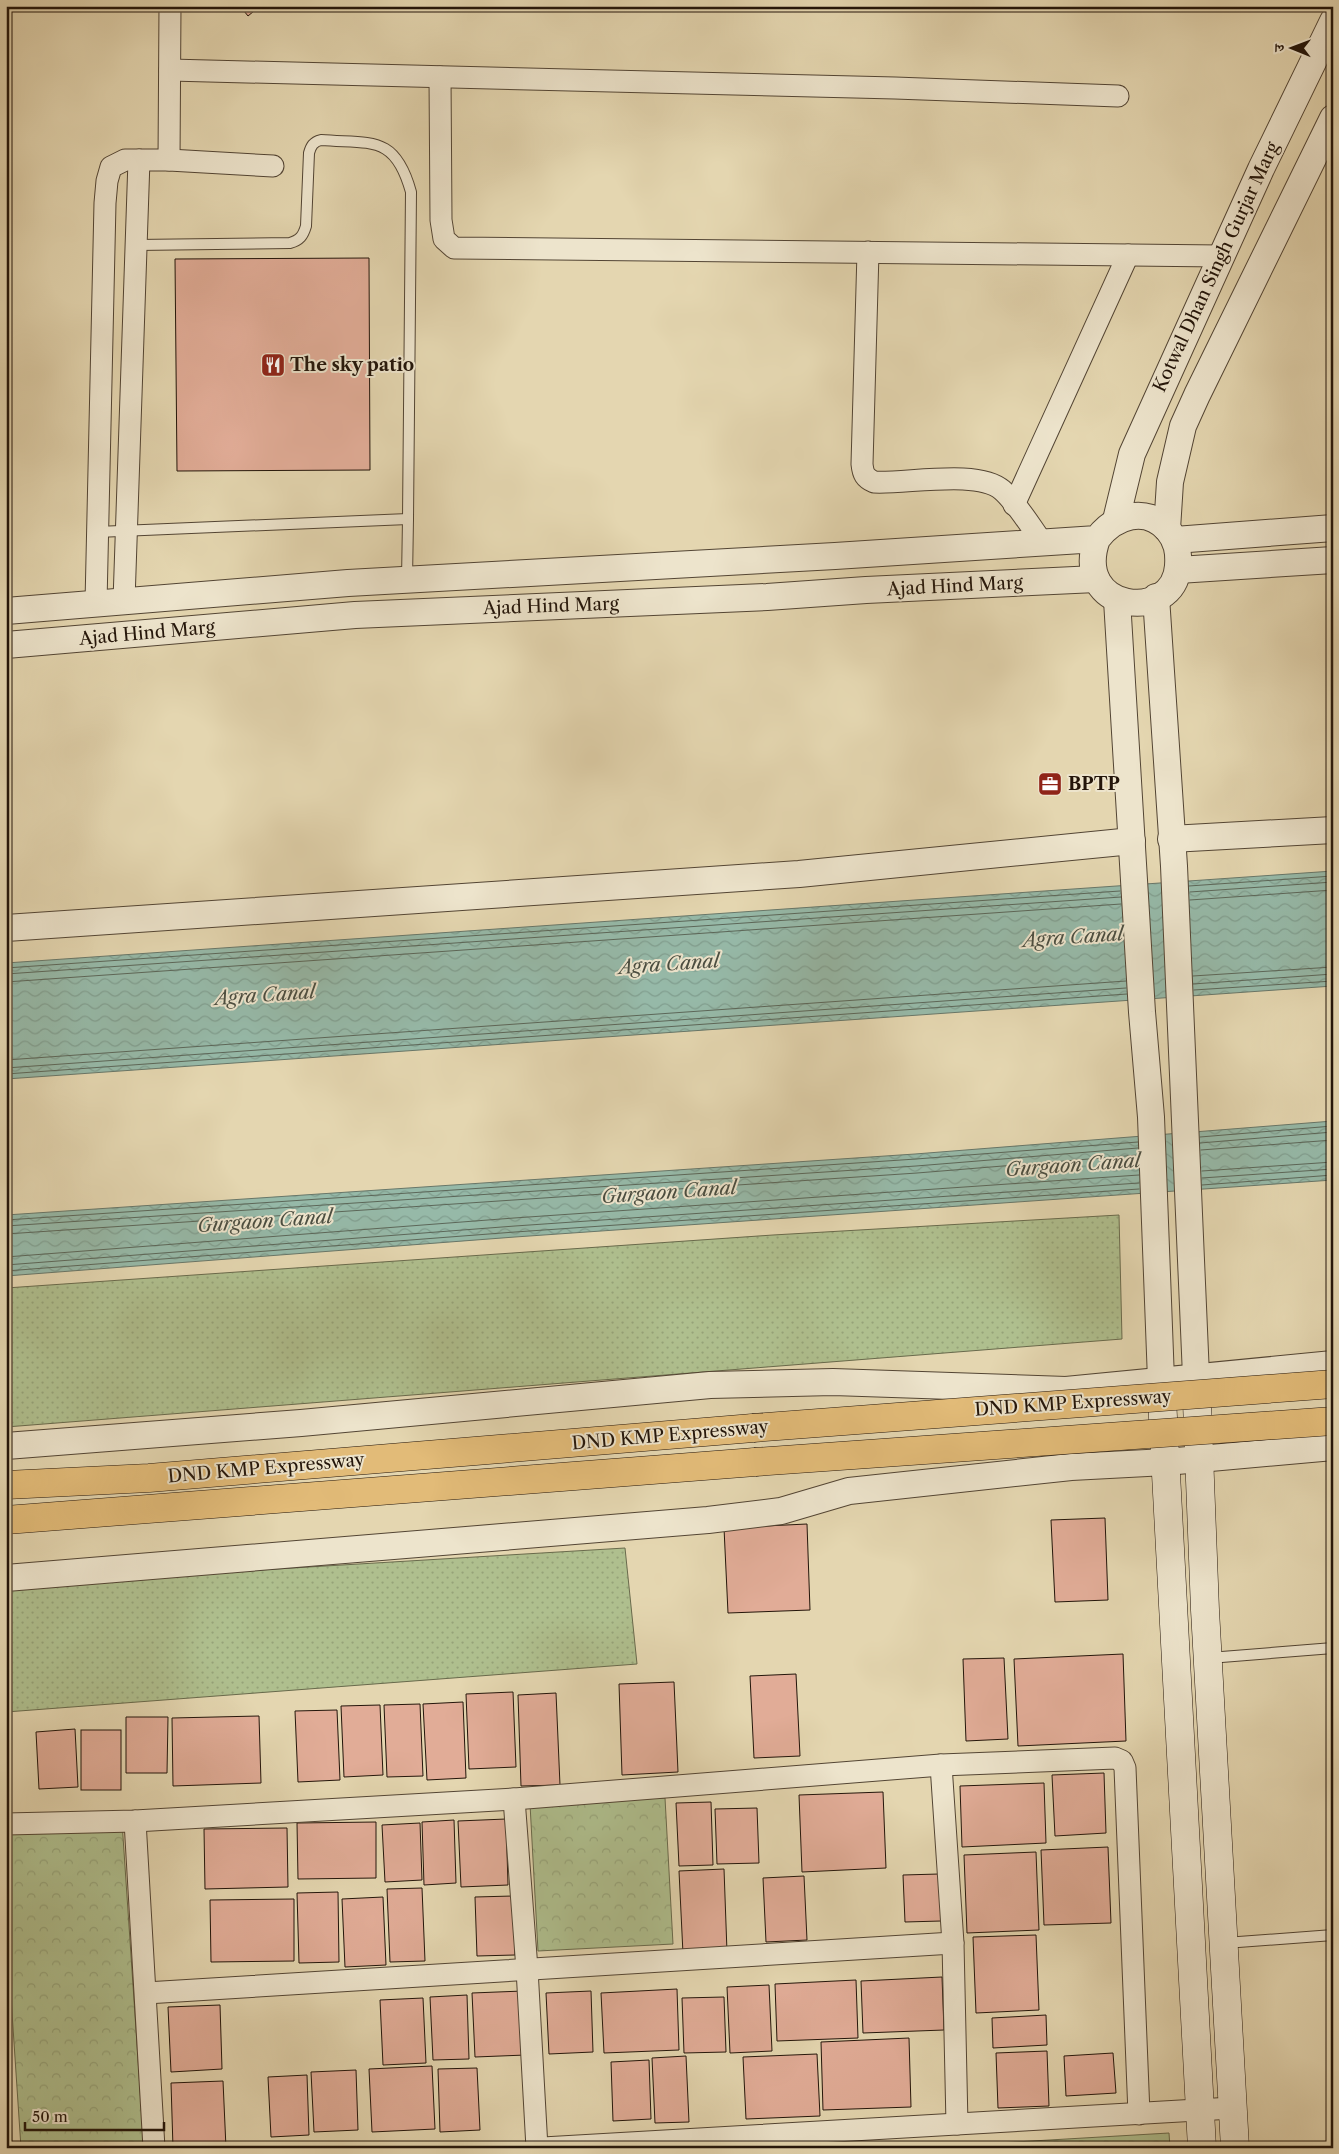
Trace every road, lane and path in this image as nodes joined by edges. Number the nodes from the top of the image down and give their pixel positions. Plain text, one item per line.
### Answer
1 (170, 6) edge
2 (1333, 21) edge
3 (170, 70) junction
4 (440, 77) junction
5 (1118, 96) dead end
6 (1333, 118) edge
7 (138, 160) junction
8 (169, 160) junction
9 (273, 166) dead end
10 (136, 245) junction
11 (868, 252) junction
12 (1128, 255) junction
13 (1221, 256) junction
14 (1014, 505) junction
15 (408, 519) junction
16 (1116, 520) junction
17 (1333, 528) edge
18 (127, 531) junction
19 (98, 532) junction
20 (1171, 535) junction
21 (1097, 539) junction
22 (1042, 542) junction
23 (864, 554) junction
24 (1333, 560) edge
25 (1178, 570) junction
26 (408, 579) junction
27 (1096, 579) junction
28 (866, 590) junction
29 (1156, 597) junction
30 (1117, 600) junction
31 (124, 601) junction
32 (96, 603) junction
33 (6, 611) edge
34 (6, 645) edge
35 (1333, 830) edge
36 (1171, 839) junction
37 (1132, 841) junction
38 (6, 928) edge
39 (1182, 1063) junction
40 (1146, 1064) junction
41 (1333, 1364) edge
42 (1196, 1376) junction
43 (1161, 1380) junction
44 (1333, 1384) edge
45 (1333, 1422) edge
46 (6, 1446) edge
47 (1333, 1448) edge
48 (1200, 1460) junction
49 (1166, 1462) junction
50 (6, 1485) edge
51 (6, 1520) edge
52 (6, 1578) edge
53 (1333, 1648) edge
54 (1208, 1658) junction
55 (941, 1765) junction
56 (514, 1799) junction
57 (135, 1821) junction
58 (6, 1824) edge
59 (1333, 1936) edge
60 (953, 1943) junction
61 (1224, 1943) junction
62 (527, 1969) junction
63 (146, 1993) junction
64 (1232, 2108) junction
65 (1199, 2110) junction
66 (1139, 2114) junction
67 (957, 2124) junction
68 (633, 2145) edge
69 (154, 2148) edge
70 (537, 2148) edge
71 (543, 2148) edge
72 (1202, 2148) edge
73 (1235, 2148) edge

1 - 3 street
2 - 13 street, Kotwal Dhan Singh Gurjar Marg
3 - 4 street
3 - 8 street
4 - 5 street
4 - 11 street
6 - 20 street, Kotwal Dhan Singh Gurjar Marg
7 - 8 street
7 - 10 street
7 - 19 street
8 - 9 street
10 - 15 lane
10 - 18 street
11 - 12 street
11 - 14 street
12 - 13 street
12 - 14 street
13 - 16 street, Kotwal Dhan Singh Gurjar Marg
14 - 22 street
15 - 18 lane
15 - 26 lane
16 - 20 street
16 - 21 street
17 - 20 street
18 - 19 lane
18 - 31 street
19 - 32 street
20 - 25 street
21 - 22 street
21 - 27 street
22 - 23 street
23 - 26 street
23 - 28 street
24 - 25 street
25 - 29 street
26 - 31 street
27 - 28 street, Ajad Hind Marg
27 - 30 street
28 - 34 street, Ajad Hind Marg
29 - 30 street
29 - 36 street
30 - 37 street
31 - 32 street
32 - 33 street
35 - 36 street
36 - 39 street
37 - 38 street
37 - 40 street
39 - 40 street
39 - 42 street
40 - 43 street
41 - 42 street
42 - 43 street
42 - 48 main road
43 - 46 street
43 - 49 main road
44 - 50 highway, DND KMP Expressway, bridge
45 - 51 highway, DND KMP Expressway, bridge
47 - 48 street
48 - 49 street
48 - 54 main road
49 - 52 street
49 - 65 main road
53 - 54 lane
54 - 61 main road
55 - 56 street
55 - 60 street
55 - 66 street
56 - 57 street
56 - 62 street
57 - 58 street
57 - 63 street
59 - 61 lane
60 - 62 street
60 - 67 street
61 - 64 main road
62 - 63 street
62 - 70 street
63 - 69 street
64 - 65 street
64 - 73 main road
65 - 66 street
65 - 72 main road
66 - 67 street
67 - 68 street
68 - 71 street

